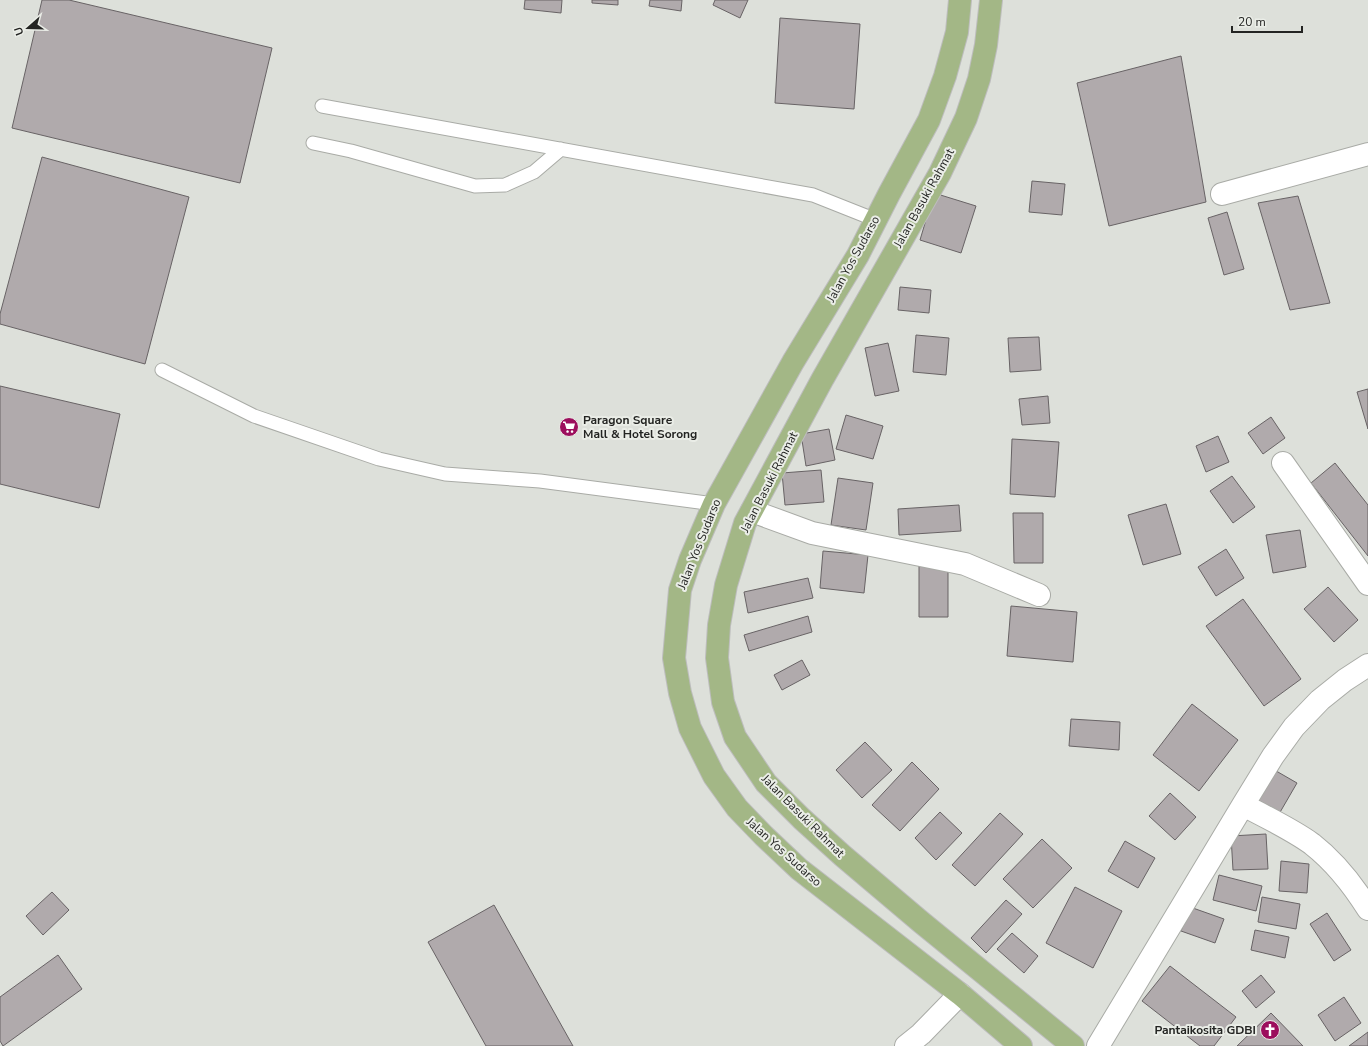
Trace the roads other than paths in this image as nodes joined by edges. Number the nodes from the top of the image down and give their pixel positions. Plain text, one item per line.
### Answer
1 (960, 0) edge
2 (991, 0) edge
3 (322, 106) dead end
4 (313, 142) dead end
5 (561, 149) junction
6 (1368, 154) edge
7 (1222, 194) dead end
8 (876, 220) junction
9 (162, 370) dead end
10 (1283, 463) dead end
11 (714, 504) junction
12 (752, 510) junction
13 (1368, 584) edge
14 (1039, 595) dead end
15 (1368, 665) edge
16 (1243, 805) junction
17 (1368, 909) edge
18 (960, 994) junction
19 (906, 1046) edge
20 (1021, 1046) edge
21 (1074, 1046) edge
22 (1098, 1046) edge

1 - 8 highway, Jalan Yos Sudarso
2 - 12 highway, Jalan Basuki Rahmat
3 - 5 lane
4 - 5 lane
5 - 8 lane
6 - 7 street
8 - 11 highway, Jalan Yos Sudarso
9 - 11 lane
10 - 13 street
11 - 18 highway, Jalan Yos Sudarso
12 - 14 street
12 - 21 highway, Jalan Basuki Rahmat
15 - 16 street
16 - 17 street
16 - 22 street
18 - 19 street
18 - 20 highway, Jalan Yos Sudarso

